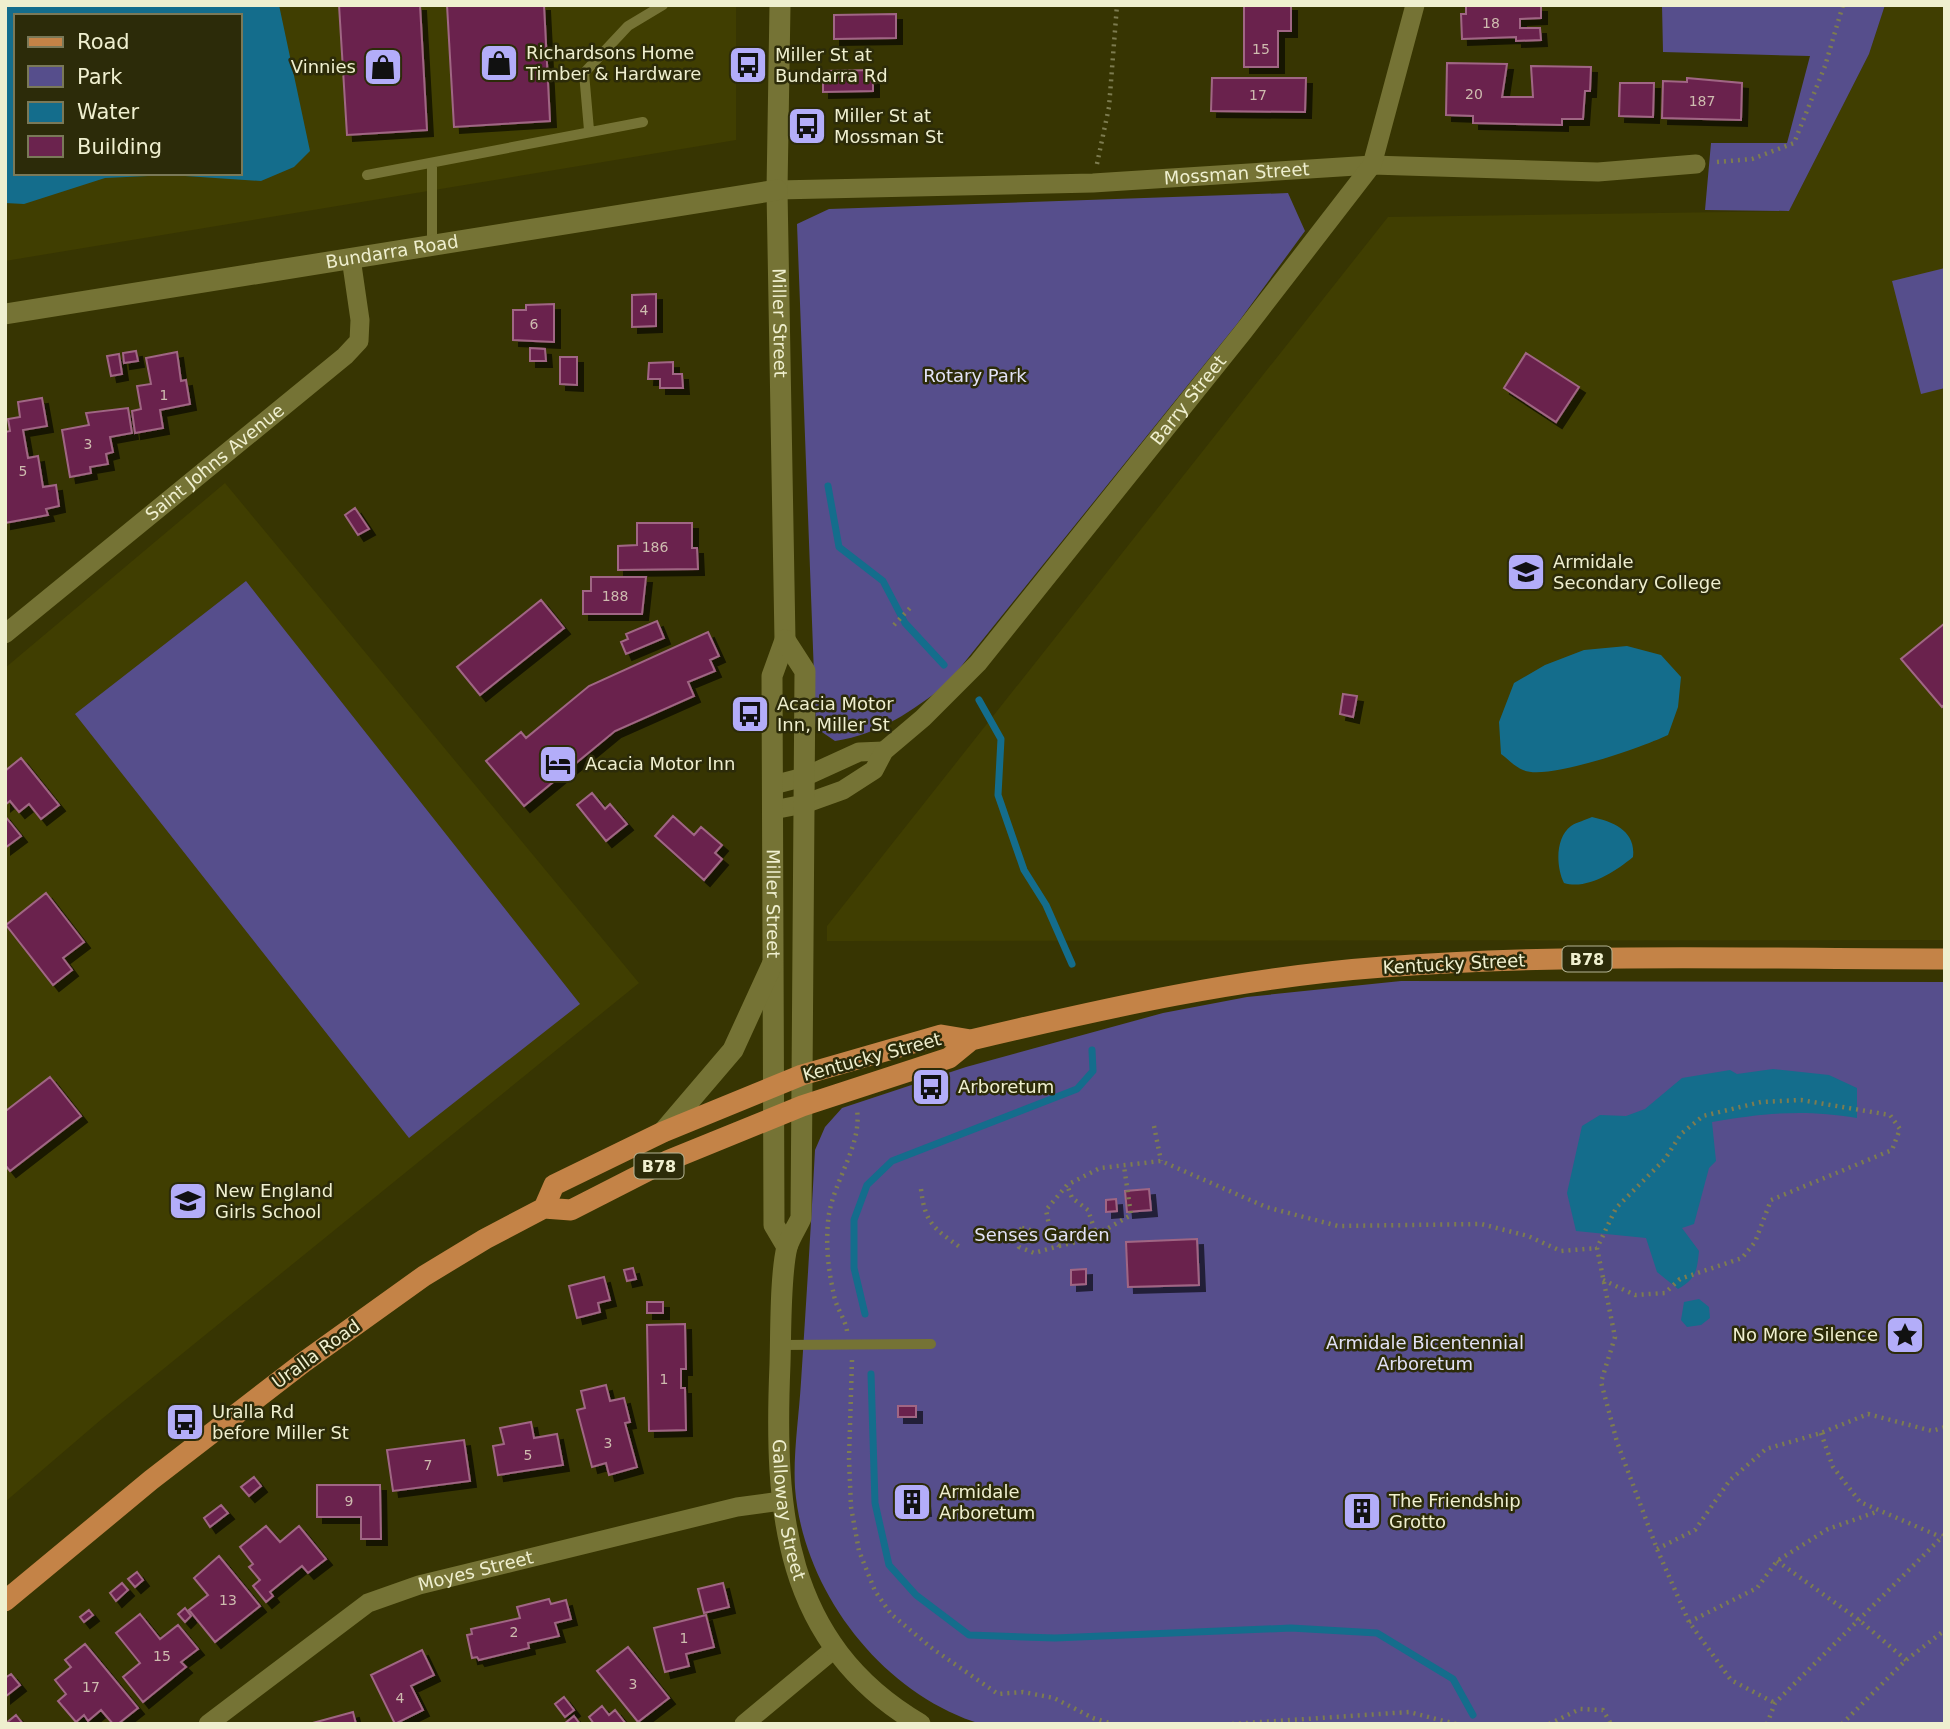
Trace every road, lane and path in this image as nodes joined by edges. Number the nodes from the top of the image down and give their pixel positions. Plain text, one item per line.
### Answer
1 (663, 5) edge
2 (780, 5) edge
3 (1117, 5) edge
4 (1415, 5) edge
5 (1843, 5) edge
6 (643, 122) dead end
7 (589, 130) junction
8 (432, 163) junction
9 (1696, 164) joint
10 (1097, 165) dead end
11 (1372, 165) junction
12 (367, 175) dead end
13 (777, 190) junction
14 (432, 245) junction
15 (351, 258) junction
16 (5, 314) edge
17 (910, 608) dead end
18 (894, 625) dead end
19 (5, 634) edge
20 (786, 640) junction
21 (884, 751) junction
22 (804, 777) junction
23 (773, 785) junction
24 (804, 804) junction
25 (773, 810) junction
26 (1945, 959) edge
27 (774, 960) junction
28 (971, 1040) junction
29 (802, 1075) junction
30 (775, 1085) junction
31 (856, 1102) dead end
32 (802, 1106) junction
33 (774, 1117) junction
34 (1154, 1126) dead end
35 (663, 1132) junction
36 (1161, 1161) junction
37 (1124, 1166) junction
38 (1067, 1185) junction
39 (921, 1189) dead end
40 (544, 1208) junction
41 (1095, 1231) junction
42 (1051, 1235) junction
43 (1059, 1246) junction
44 (788, 1247) junction
45 (961, 1248) dead end
46 (1597, 1248) junction
47 (1603, 1280) junction
48 (931, 1344) dead end
49 (780, 1345) junction
50 (849, 1345) junction
51 (1945, 1427) edge
52 (1821, 1433) junction
53 (781, 1501) junction
54 (1879, 1511) junction
55 (1943, 1536) edge
56 (1657, 1549) junction
57 (1777, 1561) junction
58 (5, 1601) edge
59 (1859, 1620) junction
60 (1689, 1622) junction
61 (1945, 1630) edge
62 (833, 1650) junction
63 (1906, 1660) junction
64 (1775, 1703) junction
65 (208, 1724) edge
66 (744, 1724) edge
67 (920, 1724) edge
68 (1112, 1724) edge
69 (1232, 1724) edge
70 (1456, 1724) edge
71 (1549, 1724) edge
72 (1611, 1724) edge
73 (1767, 1724) edge
74 (1842, 1724) edge

1 - 7 lane
2 - 13 main road, Miller Street
3 - 10 path
4 - 11 street, Barry Street
5 - 9 path
6 - 7 lane
7 - 8 lane
8 - 12 lane
8 - 14 lane
9 - 11 street, Mossman Street
11 - 13 street, Mossman Street
11 - 21 street, Barry Street
13 - 14 main road, Bundarra Road
13 - 20 main road, Miller Street
14 - 15 main road, Bundarra Road
15 - 16 main road, Bundarra Road
15 - 19 street, Saint Johns Avenue
17 - 18 path
20 - 22 main road, Miller Street
20 - 23 main road, Miller Street
21 - 22 street
21 - 24 street, Barry Street
22 - 23 street
22 - 24 main road, Miller Street
23 - 25 main road, Miller Street
24 - 25 street, Barry Street
24 - 29 main road, Miller Street
25 - 27 main road, Miller Street
26 - 28 main road, Kentucky Street / B78
27 - 30 main road, Miller Street
27 - 35 main road
28 - 29 main road, Kentucky Street / B78
28 - 32 main road, Kentucky Street / B78
29 - 30 main road, Kentucky Street / B78
29 - 32 main road, Galloway Street
30 - 33 main road, Galloway Street
30 - 35 main road, Uralla Road / B78
31 - 50 path
32 - 33 main road, Uralla Road / B78
32 - 44 main road, Galloway Street
33 - 40 main road, Uralla Road / B78
33 - 44 main road, Galloway Street
34 - 36 path
35 - 40 main road, Uralla Road / B78
36 - 37 path
36 - 46 path
37 - 38 path
37 - 41 path
38 - 41 path
38 - 42 path
39 - 45 path
40 - 58 main road, Uralla Road / B78
41 - 43 path
42 - 43 path
42 - 43 path
44 - 49 main road, Galloway Street
46 - 47 path
46 - 47 path
47 - 56 path
48 - 50 lane
49 - 50 lane
49 - 53 main road, Galloway Street
50 - 68 path
51 - 52 path
52 - 54 path
52 - 56 path
53 - 62 main road, Galloway Street
53 - 65 street, Moyes Street
54 - 55 path
54 - 57 path
55 - 59 path
56 - 60 path
57 - 59 path
57 - 60 path
59 - 63 path
59 - 64 path
60 - 64 path
61 - 63 path
62 - 66 street
62 - 67 main road, Galloway Street
63 - 74 path
64 - 73 path
69 - 70 path
71 - 72 path

